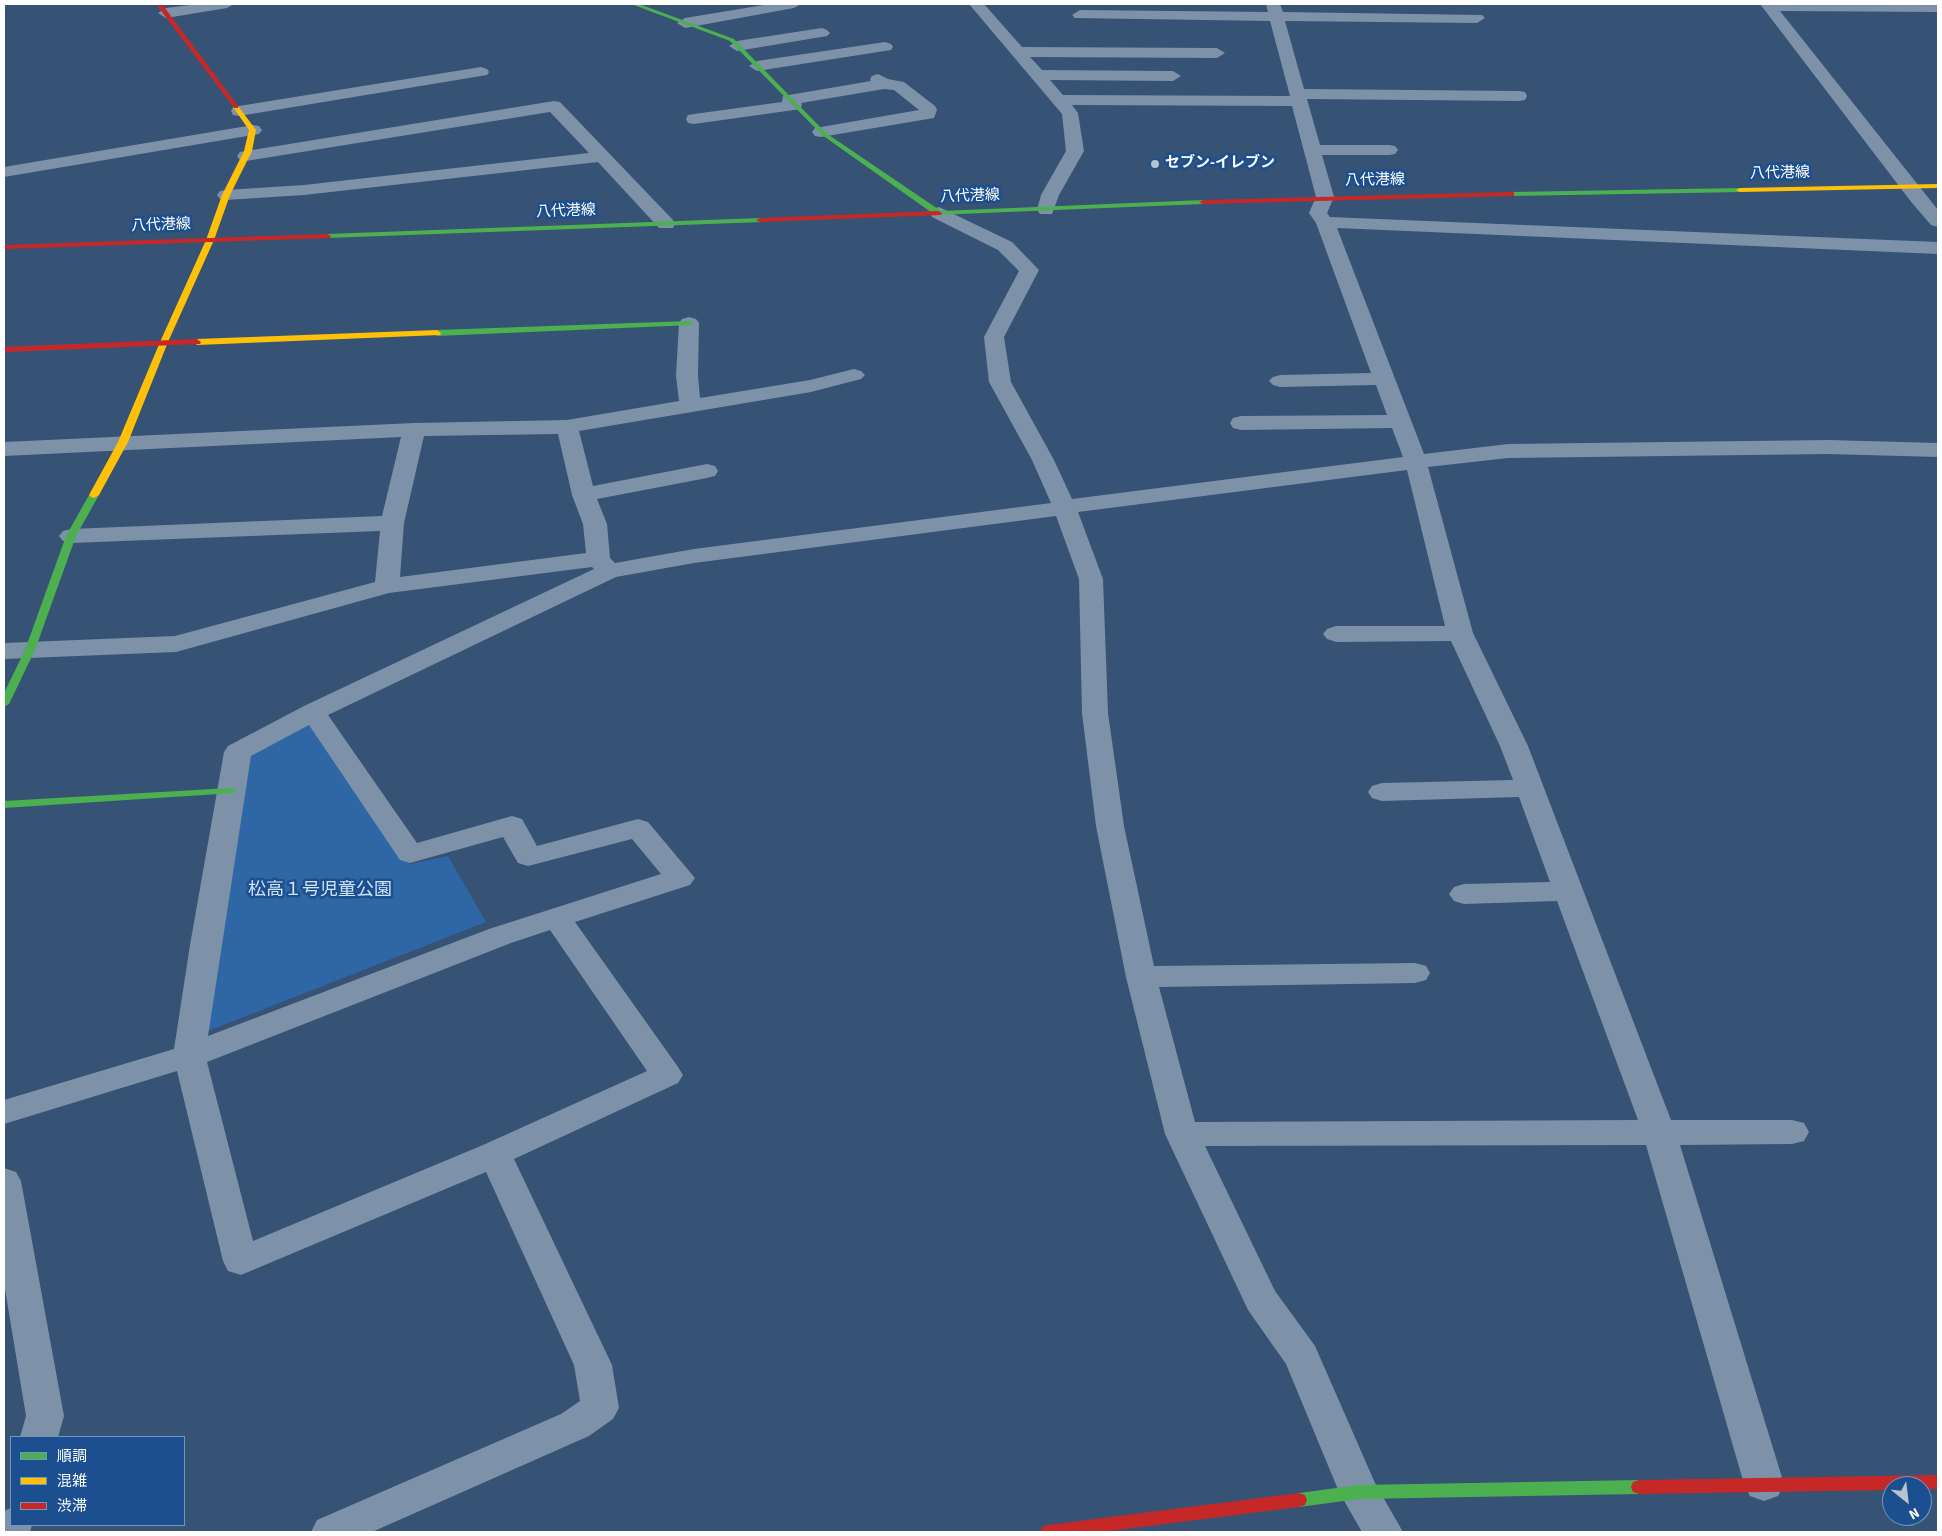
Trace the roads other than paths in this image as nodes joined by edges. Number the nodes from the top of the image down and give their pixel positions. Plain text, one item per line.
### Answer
1 (227, 4) edge
2 (634, 4) edge
3 (794, 4) edge
4 (976, 4) edge
5 (1768, 5) edge
6 (1938, 7) edge
7 (163, 8) edge
8 (1274, 10) edge
9 (1080, 15) dead end
10 (1477, 18) dead end
11 (685, 23) junction
12 (822, 33) dead end
13 (737, 46) junction
14 (885, 47) dead end
15 (1018, 52) junction
16 (1217, 53) dead end
17 (757, 66) junction
18 (481, 72) dead end
19 (1038, 75) junction
20 (1173, 76) dead end
21 (1519, 96) dead end
22 (1298, 98) junction
23 (1059, 100) junction
24 (792, 102) junction
25 (239, 111) junction
26 (694, 119) dead end
27 (252, 130) junction
28 (821, 132) junction
29 (1312, 150) junction
30 (1389, 150) dead end
31 (246, 156) junction
32 (600, 156) junction
33 (4, 172) edge
34 (1938, 186) edge
35 (226, 195) junction
36 (1914, 196) junction
37 (1046, 210) junction
38 (1319, 211) junction
39 (1358, 212) dead end
40 (938, 220) junction
41 (1938, 221) edge
42 (666, 224) junction
43 (210, 240) junction
44 (472, 243) dead end
45 (4, 247) edge
46 (1938, 248) edge
47 (204, 252) junction
48 (4, 258) edge
49 (689, 323) joint
50 (164, 342) junction
51 (4, 350) edge
52 (854, 375) dead end
53 (1384, 379) junction
54 (1280, 381) dead end
55 (690, 406) junction
56 (1401, 421) junction
57 (1241, 423) dead end
58 (567, 427) junction
59 (414, 430) junction
60 (123, 442) junction
61 (4, 449) edge
62 (1938, 450) edge
63 (1416, 463) junction
64 (708, 471) dead end
65 (584, 494) junction
66 (1065, 509) junction
67 (392, 523) junction
68 (71, 536) junction
69 (603, 565) junction
70 (387, 586) junction
71 (1460, 633) junction
72 (1336, 634) dead end
73 (30, 650) junction
74 (4, 651) edge
75 (4, 704) edge
76 (314, 712) junction
77 (1530, 788) junction
78 (230, 791) junction
79 (1382, 792) dead end
80 (4, 805) edge
81 (1569, 891) junction
82 (1464, 894) dead end
83 (557, 918) junction
84 (1416, 973) dead end
85 (1141, 977) junction
86 (189, 1056) junction
87 (4, 1112) edge
88 (1660, 1132) junction
89 (1792, 1132) dead end
90 (1182, 1134) junction
91 (495, 1154) junction
92 (4, 1181) edge
93 (39, 1436) edge
94 (1938, 1482) edge
95 (1764, 1484) junction
96 (1359, 1492) junction
97 (331, 1532) edge
98 (1048, 1532) edge
99 (1383, 1532) edge

1 - 7 street
2 - 11 street
3 - 11 street
4 - 15 street
5 - 6 street
5 - 36 street
7 - 25 street
8 - 9 street
8 - 10 street
8 - 22 street
11 - 13 street
12 - 13 street
13 - 17 street
14 - 17 street
15 - 16 street
15 - 19 street
17 - 24 street
18 - 25 street
19 - 20 street
19 - 23 street
21 - 22 street
22 - 23 street
22 - 29 street
23 - 37 street
24 - 26 street
24 - 28 street
24 - 28 street
25 - 27 street
27 - 31 street
27 - 33 street
28 - 40 street
29 - 30 street
29 - 38 street
31 - 32 street
31 - 35 street
32 - 35 street
32 - 42 street
34 - 36 street, 八代港線
35 - 43 street
36 - 38 street, 八代港線
36 - 41 street
37 - 38 street, 八代港線
37 - 40 street, 八代港線
38 - 39 street, 八代港線
38 - 46 street
38 - 53 street
40 - 42 street, 八代港線
40 - 66 street
42 - 43 street, 八代港線
43 - 45 street, 八代港線
43 - 47 street
44 - 47 street, 八代港線
47 - 48 street, 八代港線
47 - 50 street
49 - 50 street
49 - 55 street
50 - 51 street
50 - 60 street
52 - 55 street
53 - 54 street
53 - 56 street
55 - 58 street
56 - 57 street
56 - 63 street
58 - 59 street
58 - 65 street
59 - 60 street
59 - 67 street
60 - 61 street
60 - 68 street
62 - 63 street
63 - 66 street
63 - 71 street
64 - 65 street
65 - 69 street
66 - 69 street
66 - 85 street
67 - 68 street
67 - 70 street
68 - 73 street
69 - 70 street
69 - 76 street
70 - 73 street
71 - 72 street
71 - 77 street
73 - 74 street
73 - 75 street
76 - 78 street
76 - 83 street
77 - 79 street
77 - 81 street
78 - 80 street
78 - 86 street
81 - 82 street
81 - 88 street
83 - 86 street
83 - 91 street
84 - 85 street
85 - 90 street
86 - 87 street
86 - 91 street
88 - 89 street
88 - 90 street
88 - 95 street
90 - 96 street
91 - 97 street
92 - 93 street
94 - 95 street
95 - 96 street
96 - 98 street
96 - 99 street

